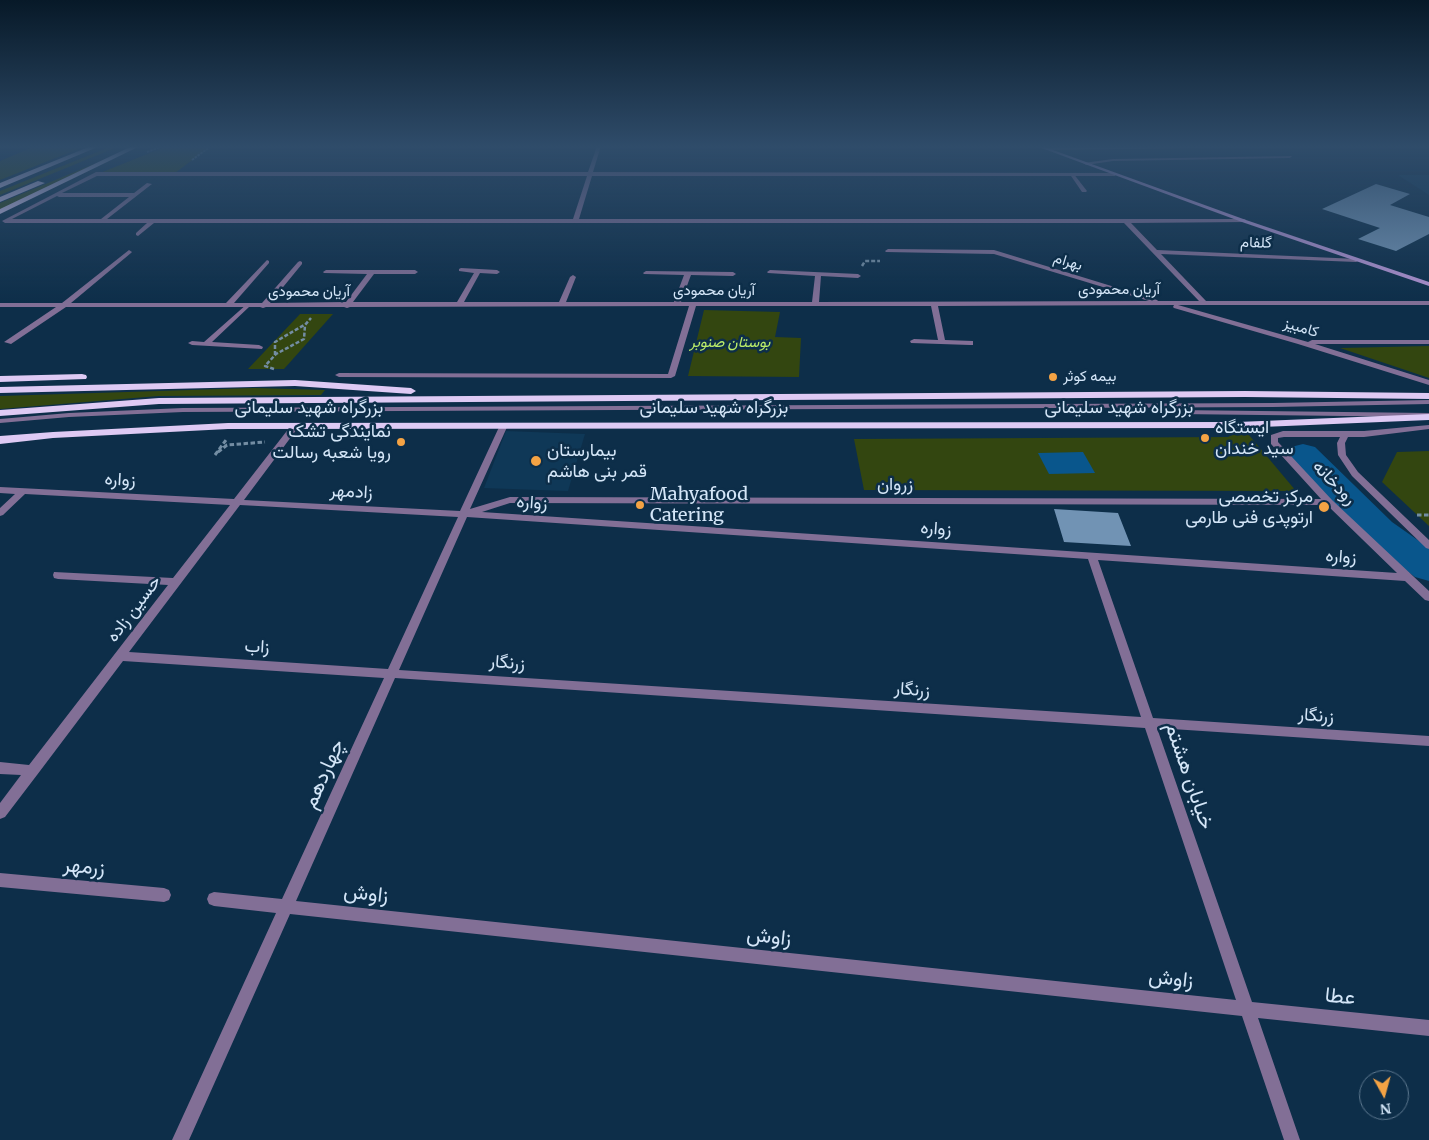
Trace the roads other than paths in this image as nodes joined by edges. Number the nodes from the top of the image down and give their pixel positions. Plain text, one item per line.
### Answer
1 (27, 199) edge
2 (48, 199) edge
3 (130, 199) edge
4 (582, 199) edge
5 (1186, 199) edge
6 (0, 212) edge
7 (102, 220) junction
8 (154, 220) junction
9 (576, 220) junction
10 (1126, 220) junction
11 (1244, 220) junction
12 (2, 222) edge
13 (138, 234) dead end
14 (888, 251) dead end
15 (129, 252) dead end
16 (1156, 252) junction
17 (1356, 260) junction
18 (267, 262) dead end
19 (300, 263) dead end
20 (461, 270) dead end
21 (478, 271) junction
22 (326, 272) dead end
23 (372, 272) junction
24 (415, 272) dead end
25 (497, 272) dead end
26 (770, 272) dead end
27 (646, 273) dead end
28 (688, 274) junction
29 (733, 274) dead end
30 (818, 274) junction
31 (858, 276) dead end
32 (573, 277) dead end
33 (1429, 284) edge
34 (1429, 303) edge
35 (815, 304) junction
36 (934, 304) junction
37 (1165, 304) junction
38 (1205, 304) junction
39 (0, 305) edge
40 (64, 305) junction
41 (460, 305) junction
42 (561, 305) junction
43 (676, 305) junction
44 (693, 305) junction
45 (228, 306) junction
46 (247, 306) junction
47 (263, 306) junction
48 (347, 306) junction
49 (914, 341) dead end
50 (8, 342) dead end
51 (942, 342) junction
52 (1301, 342) junction
53 (1429, 342) edge
54 (192, 343) dead end
55 (970, 343) dead end
56 (206, 344) junction
57 (259, 347) dead end
58 (339, 374) dead end
59 (0, 379) edge
60 (1429, 383) edge
61 (245, 384) junction
62 (0, 390) edge
63 (1429, 396) edge
64 (511, 399) junction
65 (1429, 402) edge
66 (0, 413) edge
67 (1429, 416) edge
68 (0, 421) edge
69 (296, 425) junction
70 (504, 425) junction
71 (0, 426) edge
72 (1429, 427) edge
73 (1345, 434) junction
74 (0, 440) edge
75 (0, 490) edge
76 (23, 491) junction
77 (237, 502) junction
78 (1329, 502) junction
79 (0, 513) edge
80 (463, 514) junction
81 (1429, 546) edge
82 (1092, 556) junction
83 (58, 575) dead end
84 (1407, 578) junction
85 (176, 582) junction
86 (1429, 597) edge
87 (120, 656) junction
88 (392, 672) junction
89 (1149, 723) junction
90 (1429, 741) edge
91 (0, 768) edge
92 (33, 770) junction
93 (0, 813) edge
94 (0, 880) edge
95 (164, 895) dead end
96 (214, 899) dead end
97 (286, 907) junction
98 (1247, 1009) junction
99 (1429, 1028) edge
100 (180, 1140) edge
101 (1292, 1140) edge

1 - 6 highway
2 - 12 street
3 - 7 street
4 - 9 street
5 - 11 main road
7 - 8 street
7 - 12 street
8 - 9 street
8 - 13 street
9 - 10 street
10 - 11 street
10 - 16 street
11 - 17 main road
14 - 37 street, بهرام
15 - 40 street
16 - 17 street, گلفام
16 - 38 street
17 - 33 main road
18 - 45 street
19 - 47 street
20 - 21 street
21 - 25 street
21 - 41 street
22 - 23 street
23 - 24 street
23 - 48 street
26 - 30 street
27 - 28 street
28 - 29 street
28 - 43 street
30 - 31 street
30 - 35 street
32 - 42 street
34 - 38 street, آریان محمودی
35 - 36 street, آریان محمودی
35 - 44 street, آریان محمودی
36 - 37 street, آریان محمودی
36 - 51 street
37 - 38 street, آریان محمودی
37 - 52 street, کامبیز
39 - 40 street, آریان محمودی
40 - 45 street, آریان محمودی
40 - 50 street
41 - 42 street, آریان محمودی
41 - 48 street, آریان محمودی
42 - 43 street, آریان محمودی
43 - 44 street, آریان محمودی
44 - 58 street
45 - 46 street, آریان محمودی
46 - 47 street, آریان محمودی
46 - 56 street
47 - 48 street, آریان محمودی
49 - 51 street
51 - 55 street
52 - 53 street
52 - 60 street, کامبیز
54 - 56 street
56 - 57 street
59 - 61 highway
61 - 62 highway
61 - 64 highway
63 - 64 highway, بزرگراه شهید سلیمانی
64 - 66 highway, بزرگراه شهید سلیمانی
65 - 68 street
67 - 70 highway, بزرگراه شهید سلیمانی
67 - 71 street
69 - 70 highway, بزرگراه شهید سلیمانی
69 - 74 highway, بزرگراه شهید سلیمانی
69 - 77 street, حسین زاده
70 - 80 street, چهاردهم
72 - 73 street, رودخانه
73 - 78 street, رودخانه
73 - 81 street, رودخانه
75 - 76 street, زواره
76 - 77 street, زواره
76 - 79 street
77 - 80 street, زادمهر
77 - 85 street, حسین زاده
78 - 80 street, زروان
78 - 84 street, رودخانه
80 - 82 street, زواره
80 - 88 street, چهاردهم
82 - 84 street, زواره
82 - 89 street, خیابان هشتم
83 - 85 street
84 - 86 street, رودخانه
85 - 87 street, حسین زاده
87 - 88 street, زاب
87 - 92 street, حسین زاده
88 - 89 street, زرنگار
88 - 97 street, چهاردهم
89 - 90 street, زرنگار
89 - 98 street, خیابان هشتم
91 - 92 street
92 - 93 street, حسین زاده
94 - 95 street, زرمهر
96 - 97 street, زاوش
97 - 98 street, زاوش
97 - 100 street, چهاردهم
98 - 99 street, عطا
98 - 101 street, خیابان هشتم

